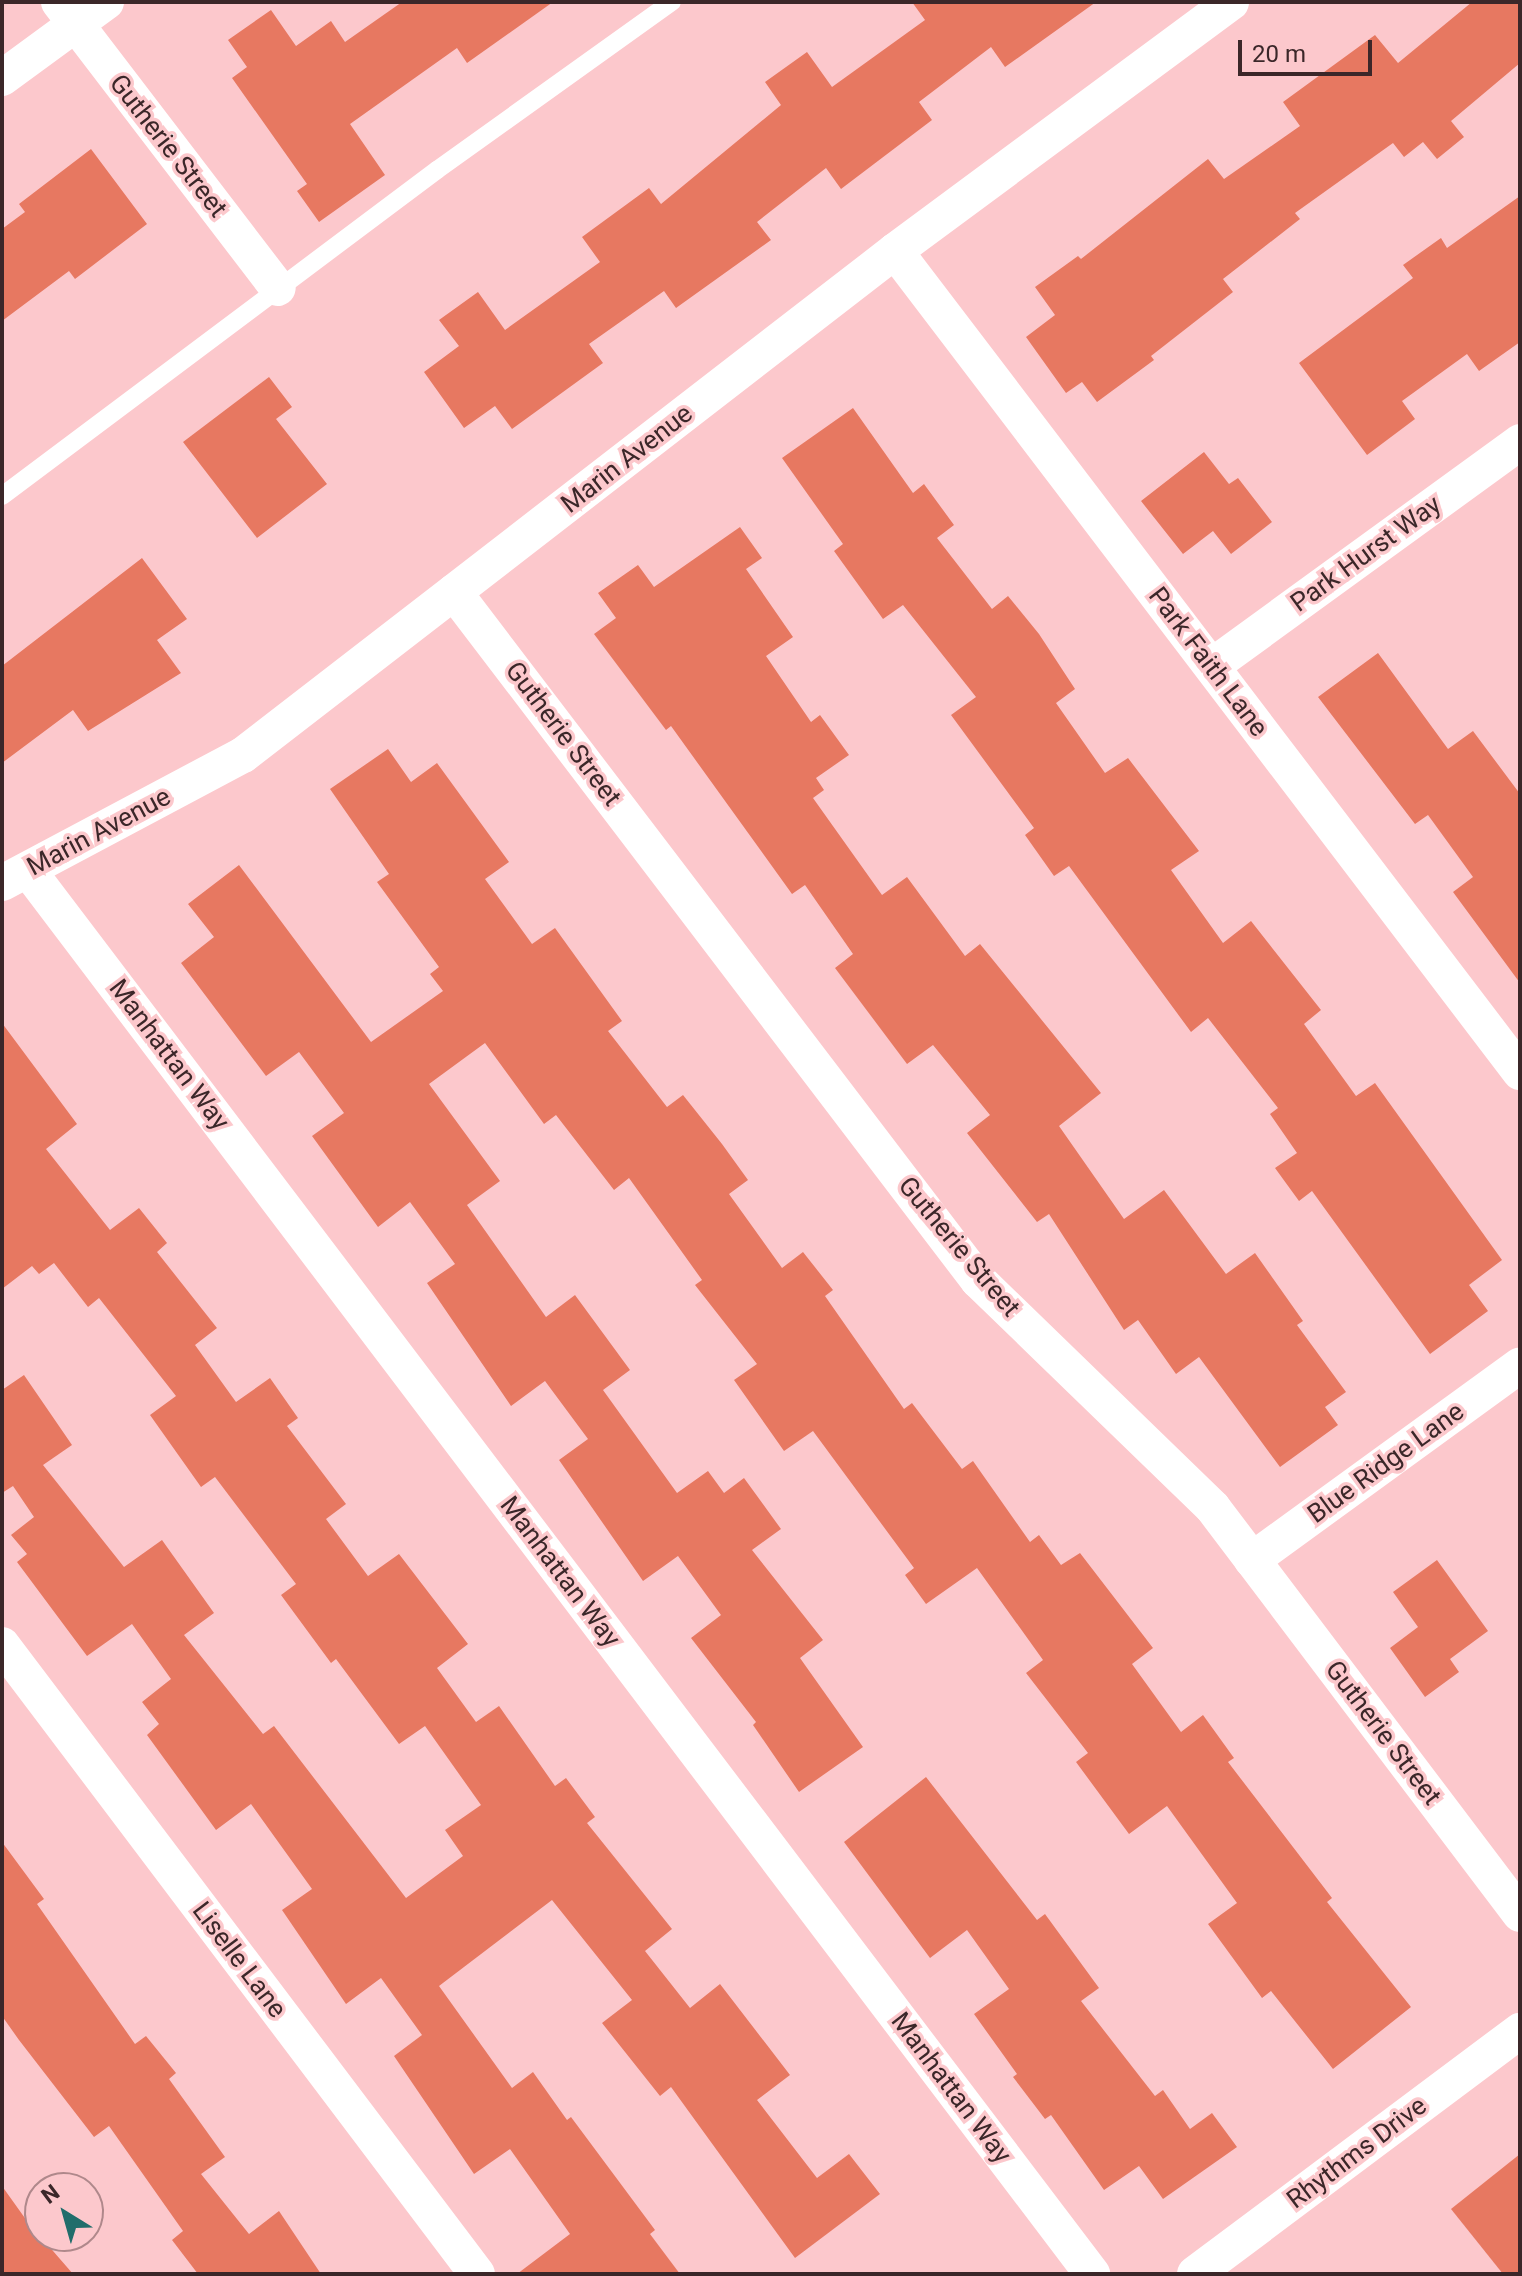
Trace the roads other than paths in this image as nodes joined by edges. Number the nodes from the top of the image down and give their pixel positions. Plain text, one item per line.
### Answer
1 (106, 2) edge
2 (672, 2) edge
3 (1231, 2) edge
4 (67, 14) edge
5 (2, 78) edge
6 (895, 251) junction
7 (278, 288) junction
8 (1520, 442) edge
9 (2, 496) edge
10 (454, 592) junction
11 (1212, 666) junction
12 (15, 877) edge
13 (1520, 1072) edge
14 (1520, 1365) edge
15 (1252, 1560) junction
16 (2, 1645) edge
17 (1520, 1914) edge
18 (1520, 2031) edge
19 (477, 2274) edge
20 (1092, 2274) edge
21 (1195, 2274) edge

1 - 4 street
2 - 7 lane
3 - 6 street, Marin Avenue
4 - 5 street
4 - 7 street, Gutherie Street
6 - 10 street, Marin Avenue
6 - 11 street, Park Faith Lane
7 - 9 lane
8 - 11 street, Park Hurst Way
10 - 12 street, Marin Avenue
10 - 15 street, Gutherie Street
11 - 13 street, Park Faith Lane
12 - 20 street, Manhattan Way
14 - 15 street, Blue Ridge Lane
15 - 17 street, Gutherie Street
16 - 19 street, Liselle Lane
18 - 21 street, Rhythms Drive

